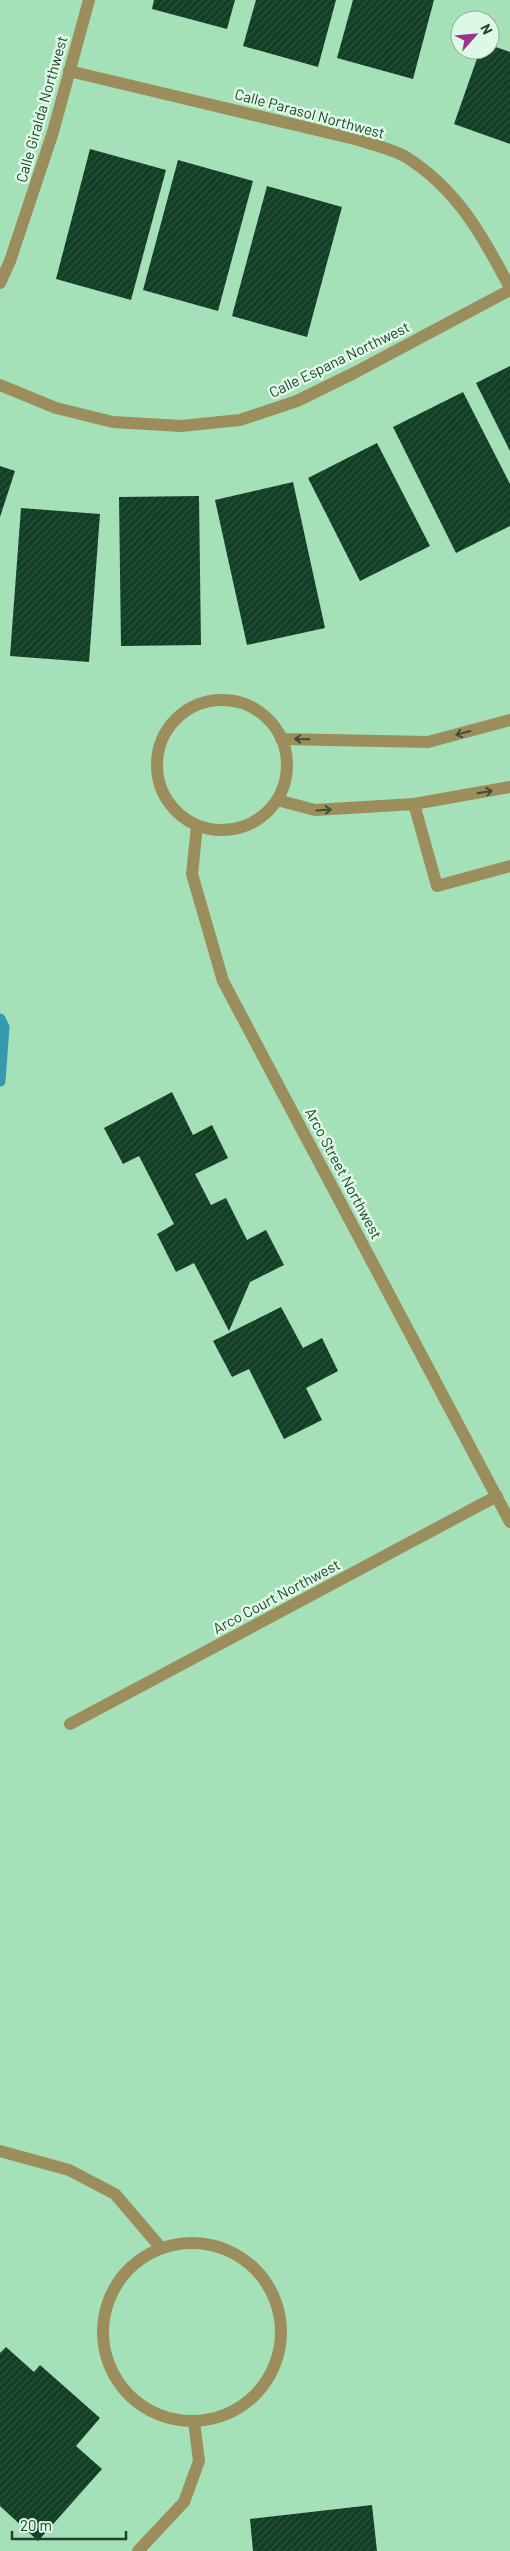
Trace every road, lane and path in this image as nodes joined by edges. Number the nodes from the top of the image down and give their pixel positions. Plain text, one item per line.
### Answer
1 (89, 0) edge
2 (69, 71) junction
3 (0, 283) edge
4 (510, 289) edge
5 (0, 385) edge
6 (510, 720) edge
7 (281, 739) junction
8 (510, 787) edge
9 (277, 800) junction
10 (414, 804) junction
11 (198, 826) junction
12 (510, 866) edge
13 (497, 1496) junction
14 (510, 1522) edge
15 (70, 1724) dead end
16 (0, 2151) edge
17 (161, 2248) junction
18 (194, 2422) junction
19 (138, 2551) edge

1 - 2 street, Calle Giralda Northwest
2 - 3 street, Calle Giralda Northwest
2 - 4 street, Calle Parasol Northwest
4 - 5 street, Calle Espana Northwest
6 -> 7 street
7 - 9 street
7 - 11 street
10 -> 8 street
9 -> 10 street
9 - 11 street
10 - 12 street
11 - 13 street, Arco Street Northwest
13 - 14 street, Arco Street Northwest
13 - 15 street, Arco Court Northwest
16 - 17 street
17 - 18 street
17 - 18 street
18 - 19 street

